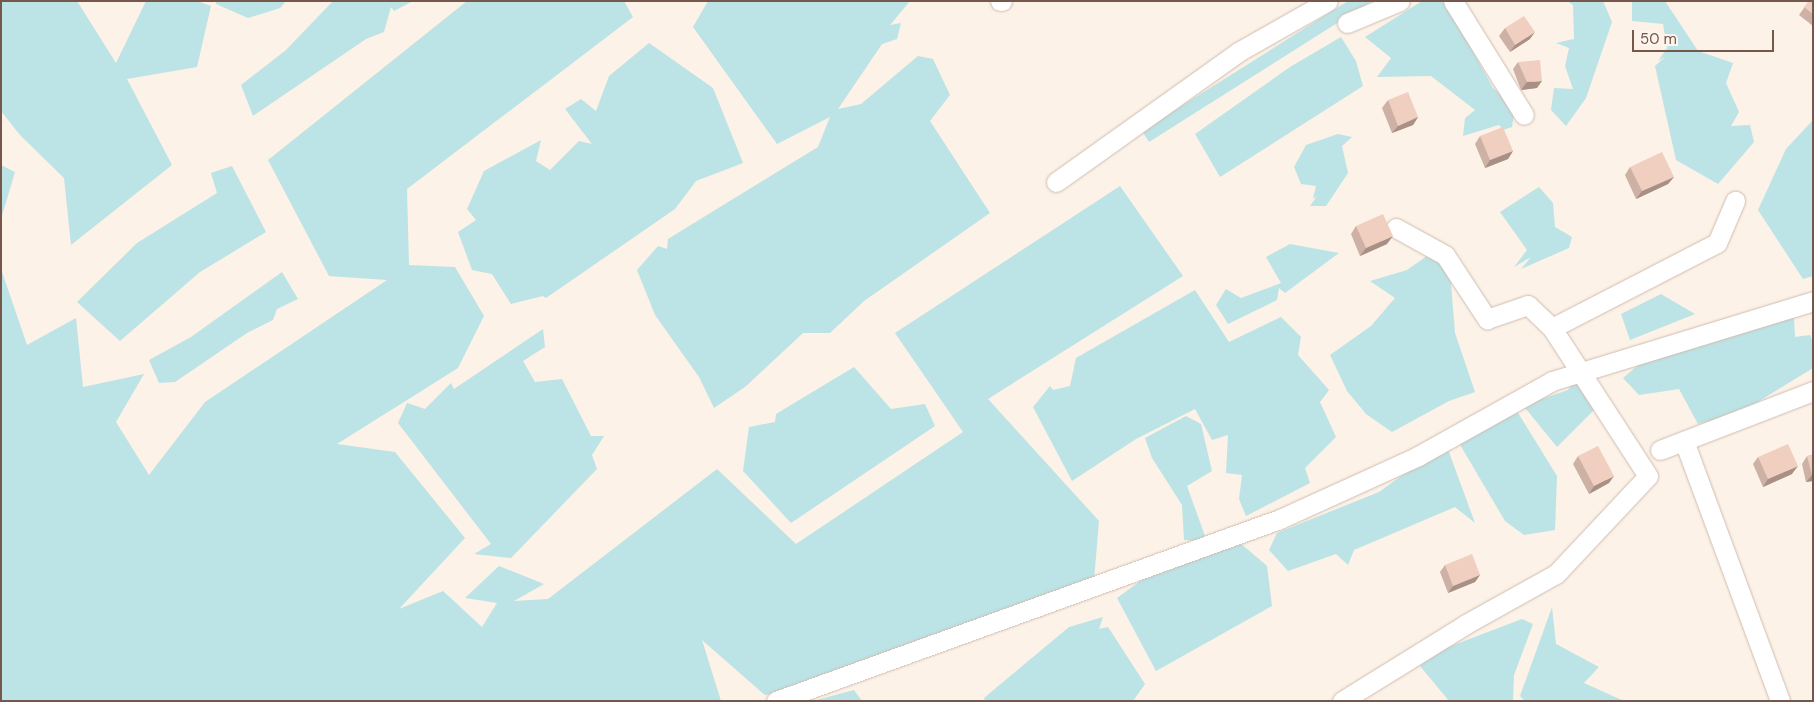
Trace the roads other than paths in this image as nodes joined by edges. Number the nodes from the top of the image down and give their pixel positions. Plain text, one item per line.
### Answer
1 (1328, 1) edge
2 (1400, 1) edge
3 (1453, 1) edge
4 (1347, 23) dead end
5 (1524, 115) dead end
6 (1056, 182) dead end
7 (1735, 201) dead end
8 (1396, 228) dead end
9 (1813, 301) edge
10 (1552, 328) junction
11 (1582, 370) junction
12 (1813, 391) edge
13 (1684, 441) junction
14 (1660, 450) dead end
15 (776, 701) edge
16 (1342, 701) edge
17 (1780, 701) edge

1 - 6 street
2 - 4 street
3 - 5 street
7 - 10 street
8 - 10 street
9 - 11 street
10 - 11 street
11 - 15 street
11 - 16 street
12 - 13 street
13 - 14 street
13 - 17 street

